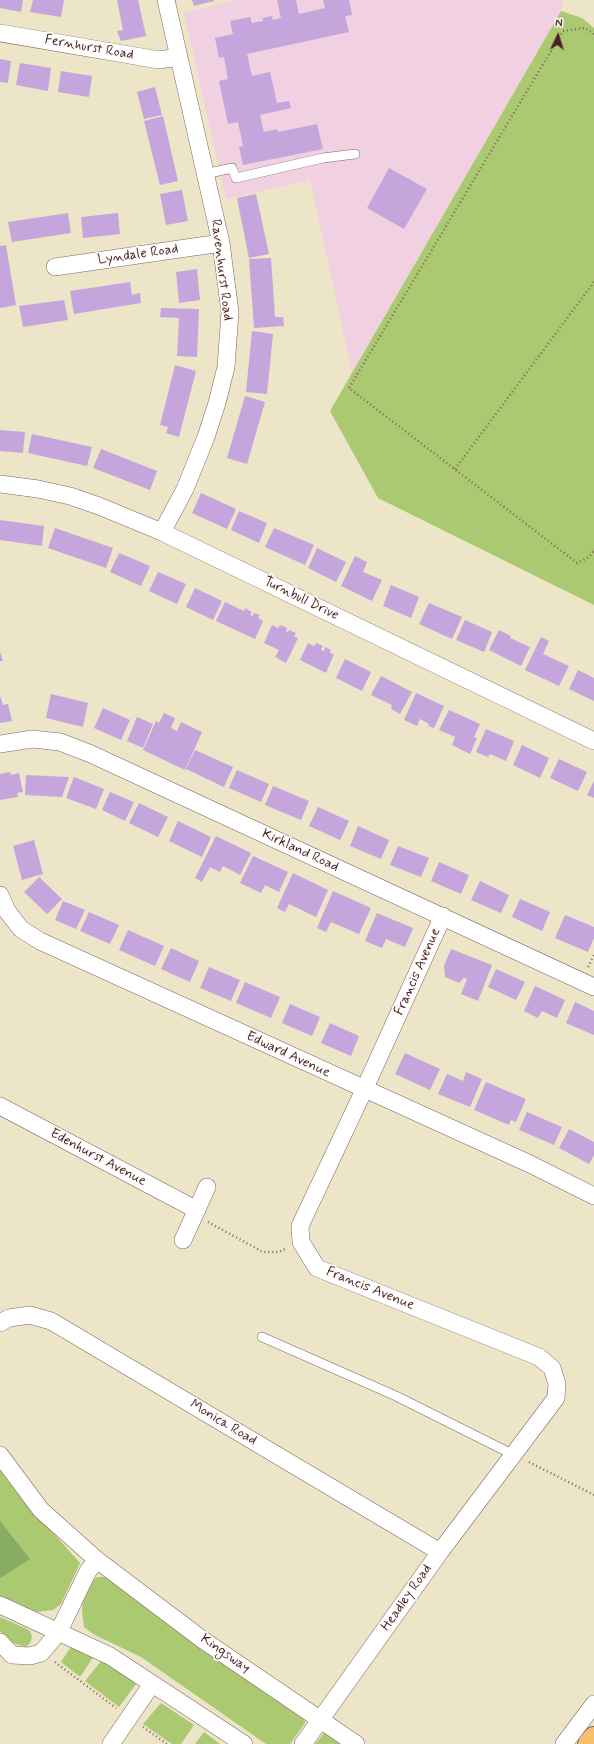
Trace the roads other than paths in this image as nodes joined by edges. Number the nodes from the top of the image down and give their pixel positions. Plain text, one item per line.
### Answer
1 (166, 0) edge
2 (0, 33) edge
3 (178, 57) junction
4 (355, 154) dead end
5 (206, 174) junction
6 (221, 243) junction
7 (55, 267) dead end
8 (0, 484) edge
9 (162, 532) junction
10 (594, 741) edge
11 (0, 744) edge
12 (0, 895) edge
13 (442, 916) junction
14 (594, 987) edge
15 (364, 1090) junction
16 (0, 1106) edge
17 (207, 1187) dead end
18 (594, 1196) edge
19 (197, 1210) junction
20 (183, 1240) dead end
21 (0, 1323) edge
22 (262, 1337) dead end
23 (512, 1454) junction
24 (0, 1455) edge
25 (440, 1552) junction
26 (97, 1560) junction
27 (0, 1606) edge
28 (58, 1633) junction
29 (0, 1642) edge
30 (152, 1684) junction
31 (594, 1704) edge
32 (320, 1720) junction
33 (594, 1738) edge
34 (111, 1744) edge
35 (244, 1744) edge
36 (303, 1744) edge
37 (356, 1744) edge
38 (564, 1744) edge
39 (589, 1744) edge

1 - 3 street, Ravenhurst Road
2 - 3 street, Fernhurst Road
3 - 5 street, Ravenhurst Road
4 - 5 lane
5 - 6 street, Ravenhurst Road
6 - 7 street, Lyndale Road
6 - 9 street, Ravenhurst Road
8 - 9 street, Turnbull Drive
9 - 10 street, Turnbull Drive
11 - 13 street, Kirkland Road
12 - 15 street, Edward Avenue
13 - 14 street, Kirkland Road
13 - 15 street, Francis Avenue
15 - 18 street, Edward Avenue
15 - 23 street, Francis Avenue
16 - 19 street, Edenhurst Avenue
17 - 19 street
19 - 20 street
21 - 25 street, Monica Road
22 - 23 lane
23 - 25 street, Headley Road
24 - 26 street, Kingsway
25 - 32 street, Headley Road
26 - 28 street
26 - 32 street, Kingsway
27 - 28 street
28 - 29 street
28 - 30 street
30 - 34 street
30 - 35 street
31 - 38 street
32 - 36 street, Headley Road
32 - 37 street, Kingsway
33 - 39 main road

